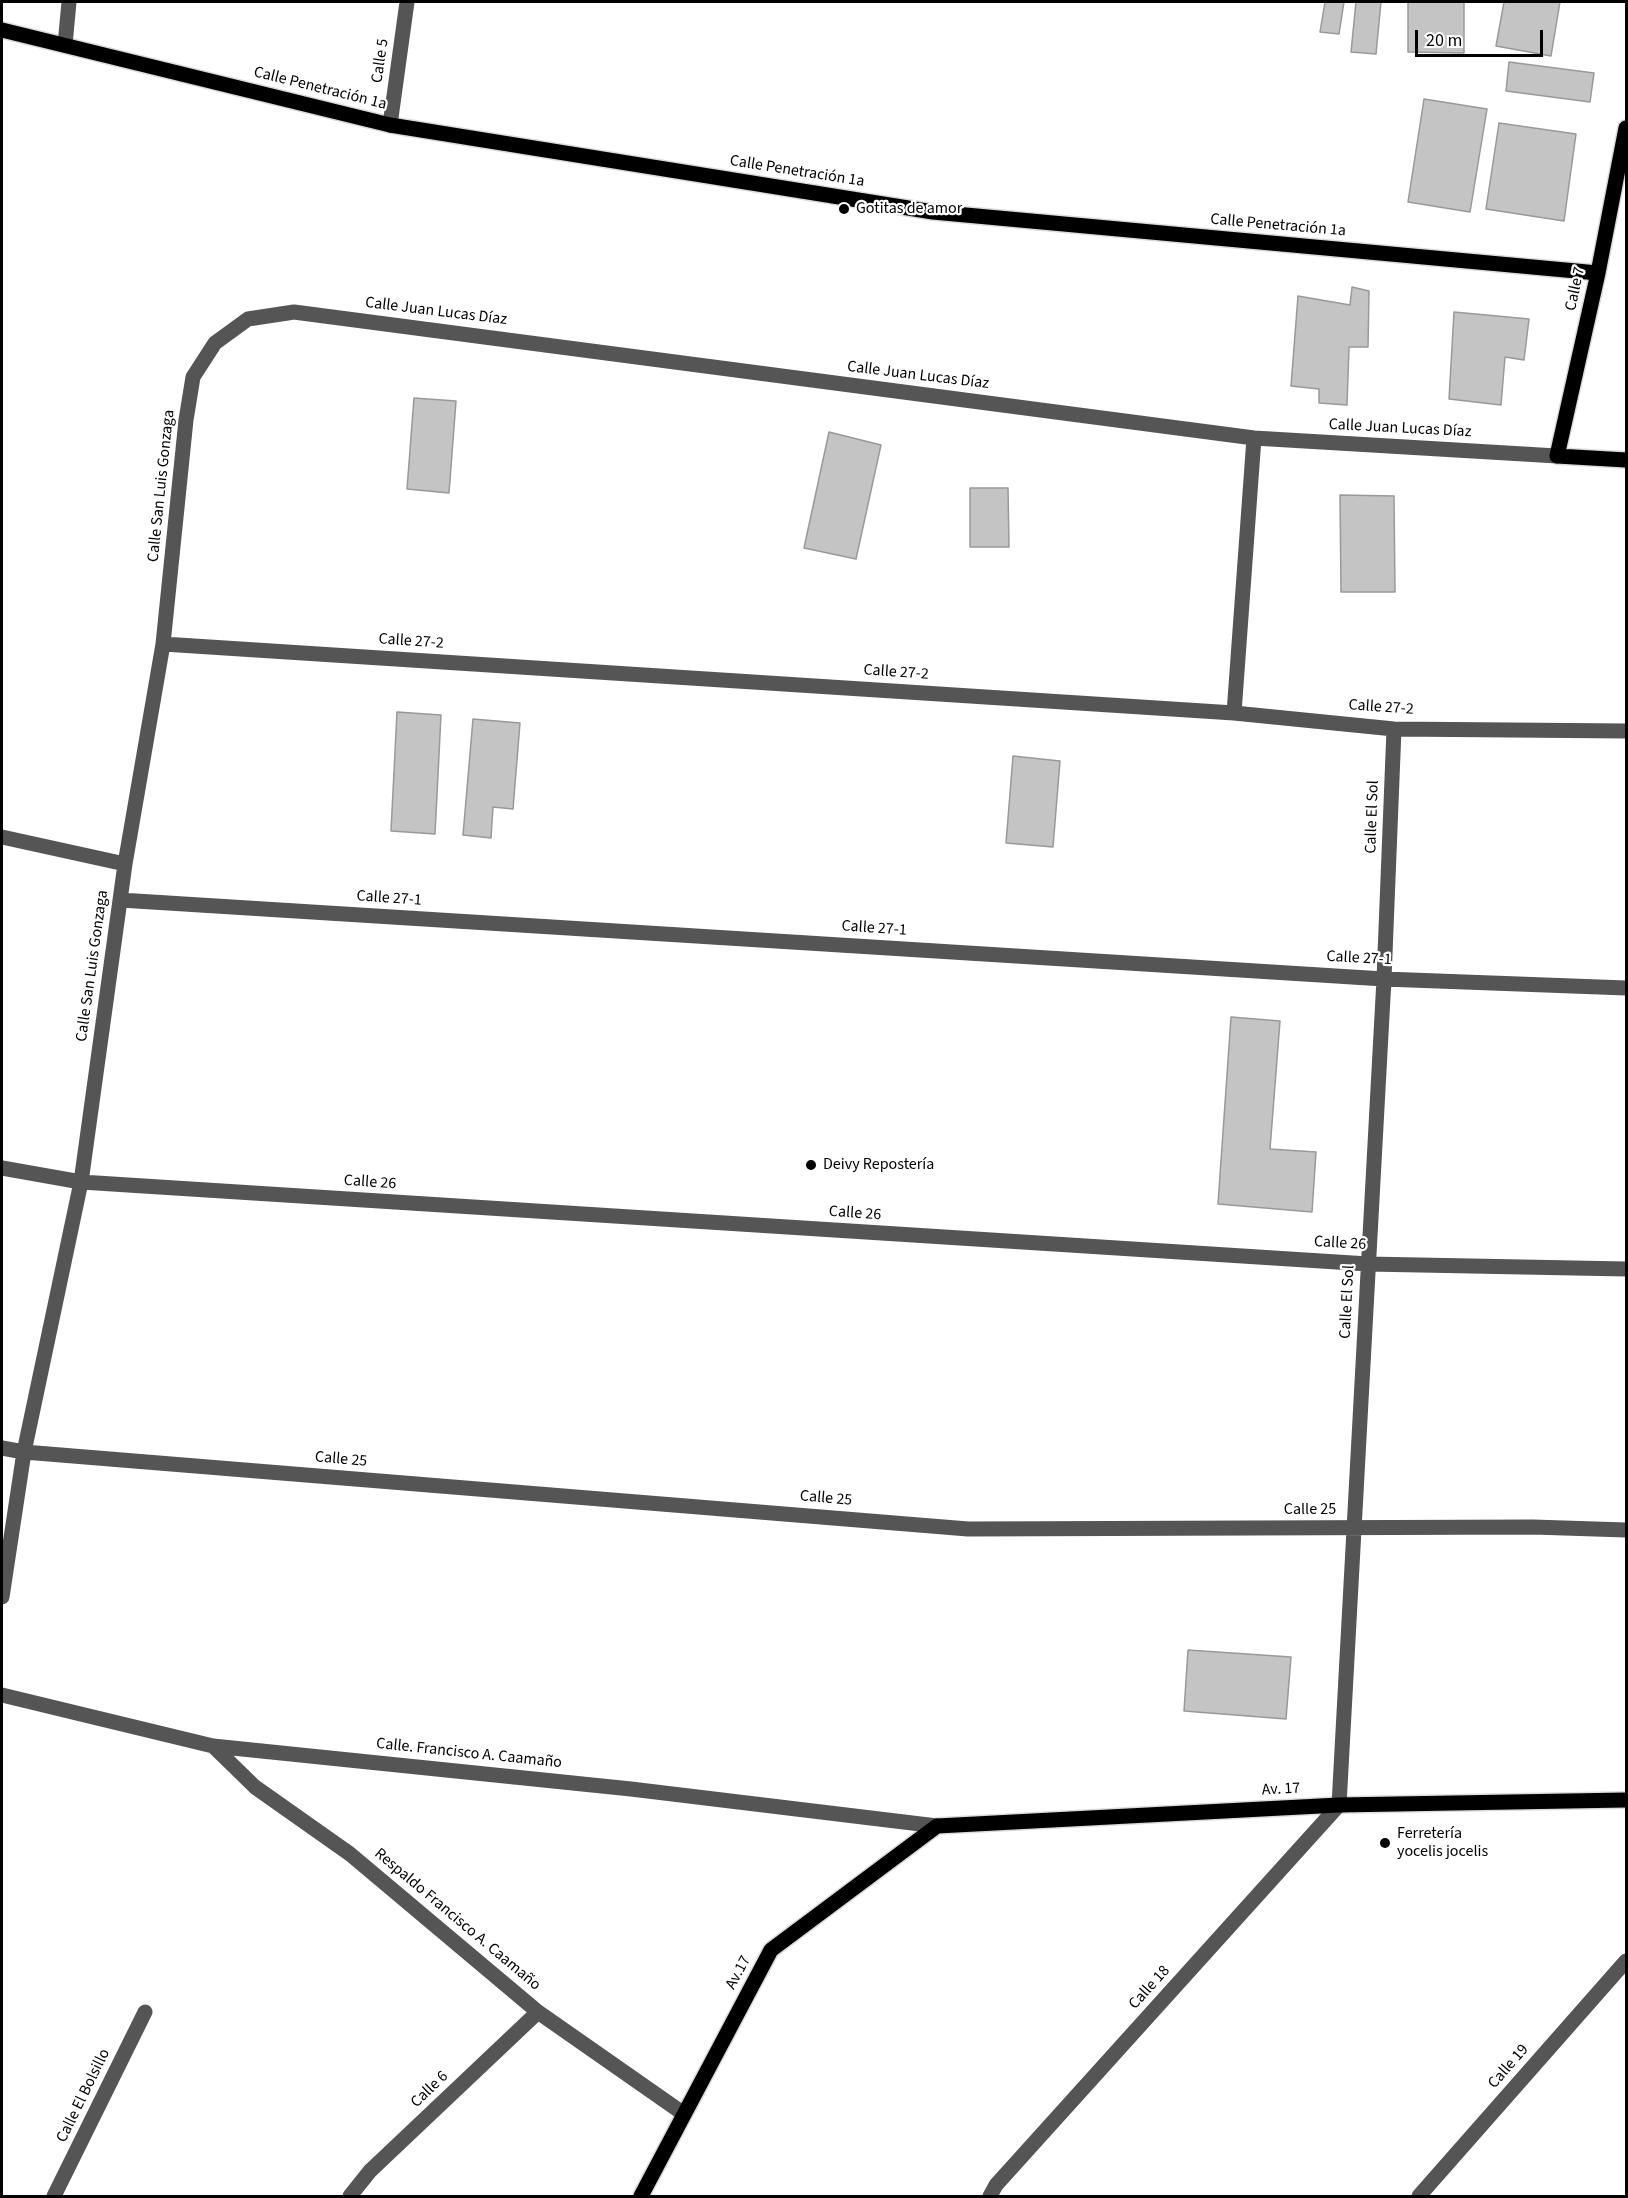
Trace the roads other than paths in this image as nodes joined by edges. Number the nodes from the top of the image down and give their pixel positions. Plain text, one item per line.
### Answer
1 (69, 2) edge
2 (407, 2) edge
3 (2, 30) edge
4 (65, 45) junction
5 (390, 125) junction
6 (1626, 128) edge
7 (1598, 273) junction
8 (215, 343) joint
9 (1254, 438) junction
10 (1557, 456) junction
11 (1626, 460) edge
12 (163, 644) junction
13 (1234, 712) junction
14 (1394, 729) junction
15 (1626, 731) edge
16 (2, 837) edge
17 (125, 864) junction
18 (120, 900) junction
19 (1384, 979) junction
20 (1626, 988) edge
21 (2, 1168) edge
22 (81, 1182) junction
23 (1368, 1264) junction
24 (1626, 1269) edge
25 (2, 1448) edge
26 (24, 1452) junction
27 (1353, 1528) junction
28 (1626, 1530) edge
29 (2, 1597) edge
30 (2, 1695) edge
31 (213, 1746) junction
32 (1626, 1800) edge
33 (1339, 1805) junction
34 (937, 1826) junction
35 (1626, 1961) edge
36 (145, 2012) dead end
37 (538, 2012) junction
38 (684, 2114) junction
39 (54, 2196) edge
40 (350, 2196) edge
41 (641, 2196) edge
42 (990, 2196) edge
43 (1419, 2196) edge

1 - 4 street
2 - 5 street, Calle 5
3 - 4 main road, Calle Penetración 1a
4 - 5 main road, Calle Penetración 1a
5 - 7 main road, Calle Penetración 1a
6 - 7 main road, Calle 7
7 - 10 main road, Calle 7
8 - 9 street, Calle Juan Lucas Díaz
8 - 12 street, Calle San Luis Gonzaga
9 - 10 street, Calle Juan Lucas Díaz
9 - 13 street
10 - 11 main road, Calle Juan Lucas Díaz
12 - 13 street, Calle 27-2
12 - 17 street, Calle San Luis Gonzaga
13 - 14 street, Calle 27-2
14 - 15 street, Calle 27-2
14 - 19 street, Calle El Sol
16 - 17 street
17 - 18 street, Calle San Luis Gonzaga
18 - 19 street, Calle 27-1
18 - 22 street, Calle San Luis Gonzaga
19 - 20 street, Calle 27-1
19 - 23 street, Calle El Sol
21 - 22 street, Calle 26
22 - 23 street, Calle 26
22 - 26 street, Calle San Luis Gonzaga
23 - 24 street, Calle 26
23 - 27 street, Calle El Sol
25 - 26 street, Calle 25
26 - 27 street, Calle 25
26 - 29 street, Calle San Luis Gonzaga
27 - 28 street, Calle 25
27 - 33 street, Calle El Sol
30 - 31 street, Calle. Francisco A. Caamaño
31 - 34 street, Calle. Francisco A. Caamaño
31 - 37 street, Respaldo Francisco A. Caamaño
32 - 33 main road, Av. 17
33 - 34 main road, Av. 17
33 - 42 street, Calle 18
34 - 38 main road, Av.17
35 - 43 street, Calle 19
36 - 39 street, Calle El Bolsillo
37 - 38 street, Respaldo Francisco A. Caamaño
37 - 40 street, Calle 6
38 - 41 main road, Av.17

